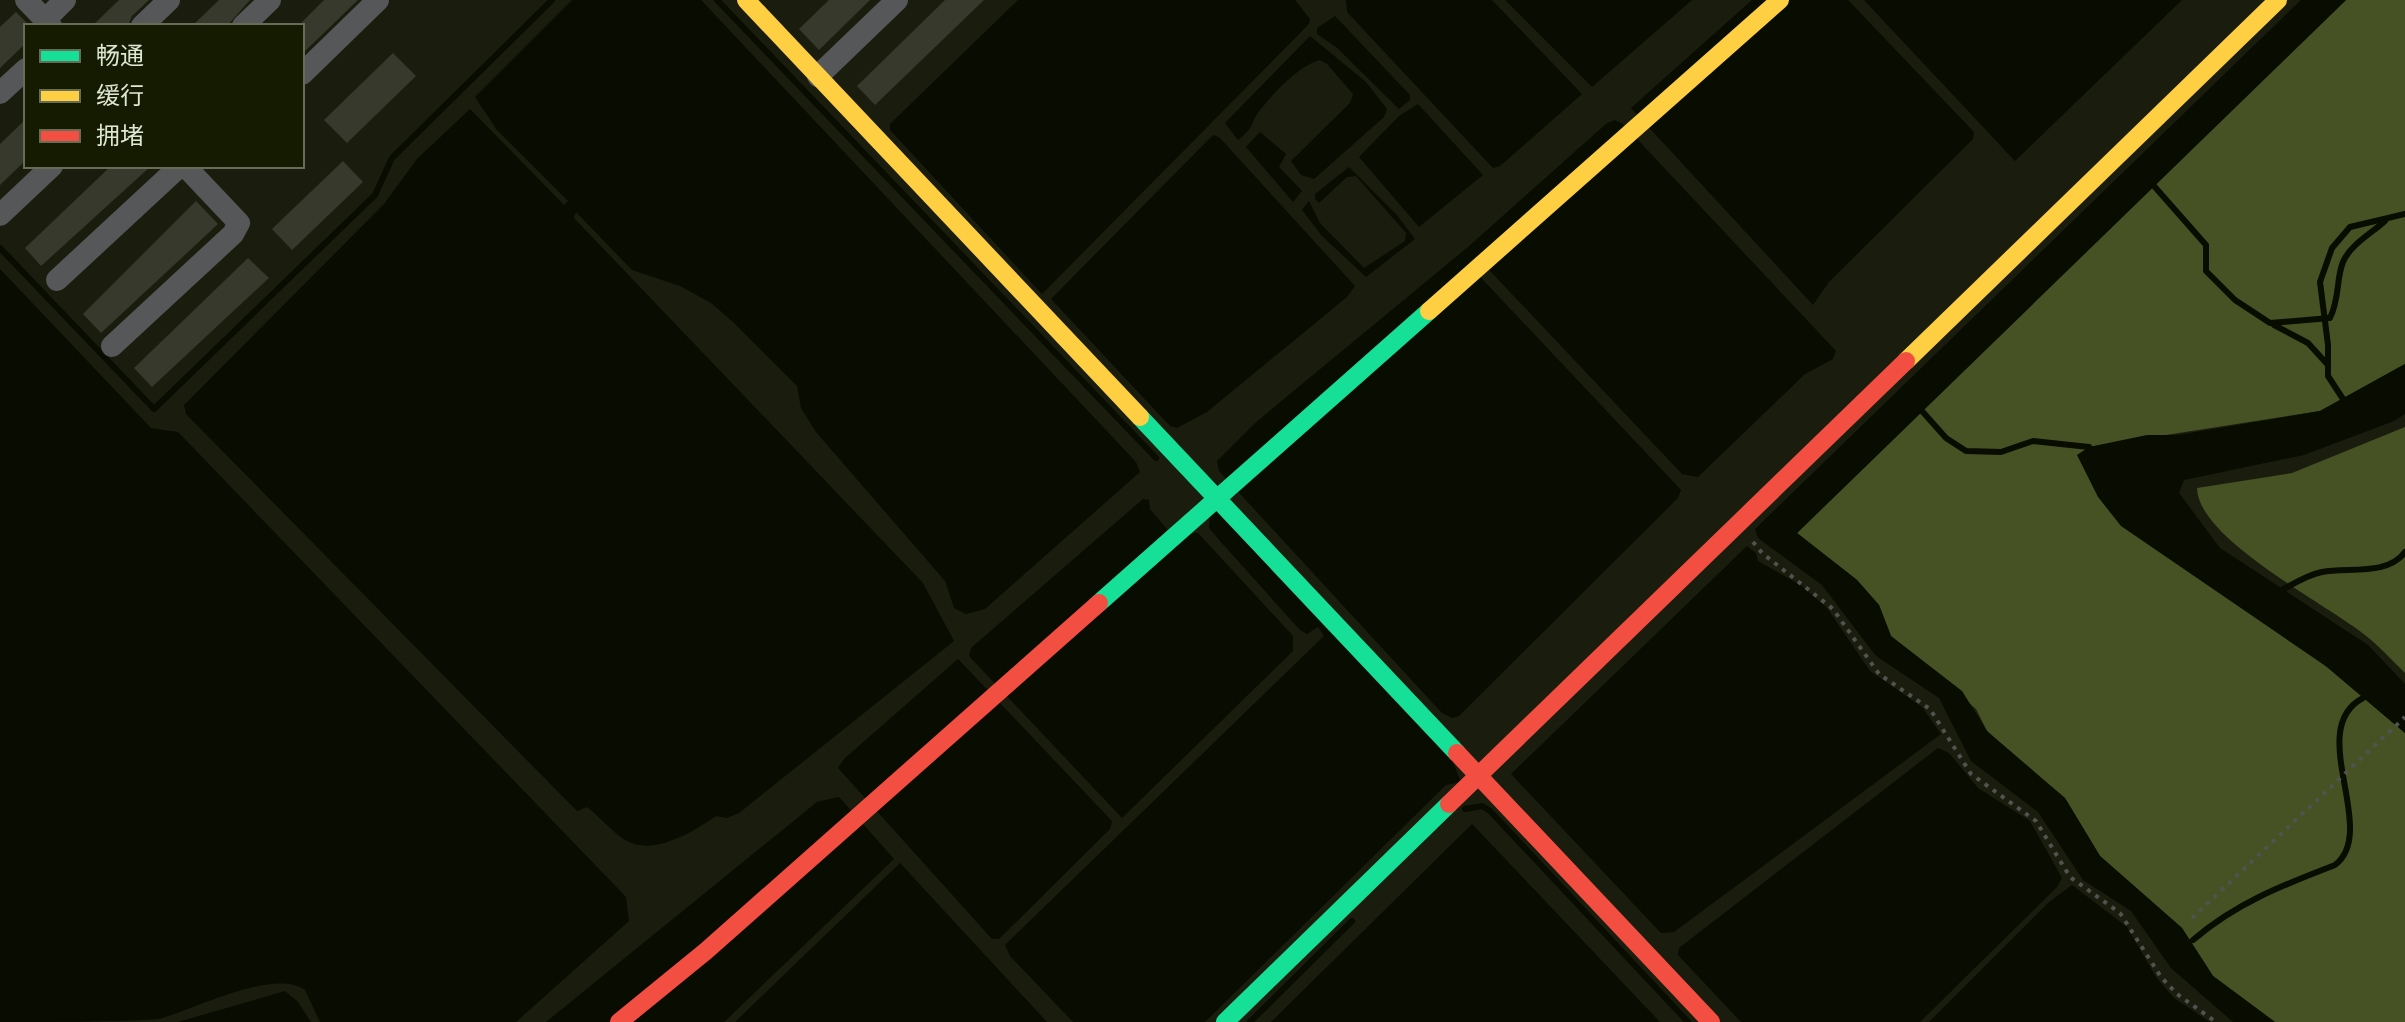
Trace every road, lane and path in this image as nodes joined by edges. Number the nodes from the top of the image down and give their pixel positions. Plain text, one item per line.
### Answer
1 (26, 0) edge
2 (65, 0) edge
3 (169, 0) edge
4 (270, 0) edge
5 (778, 0) edge
6 (897, 0) edge
7 (1780, 0) edge
8 (2278, 0) edge
9 (375, 1) edge
10 (754, 8) edge
11 (48, 23) edge
12 (144, 24) edge
13 (245, 24) edge
14 (24, 71) edge
15 (304, 72) edge
16 (818, 76) junction
17 (0, 93) edge
18 (50, 168) edge
19 (192, 169) edge
20 (0, 215) edge
21 (57, 280) dead end
22 (112, 346) dead end
23 (1222, 494) junction
24 (1739, 524) junction
25 (2405, 717) edge
26 (1476, 776) junction
27 (2192, 918) dead end
28 (619, 1022) edge
29 (1225, 1022) edge
30 (1711, 1022) edge
31 (2216, 1022) edge

1 - 11 street
2 - 11 street
3 - 12 street
4 - 13 street
5 - 10 street
6 - 16 street
7 - 23 street
8 - 24 street
9 - 15 street
10 - 16 street
14 - 17 street
16 - 23 street
18 - 20 street
19 - 21 street
19 - 22 street
23 - 26 street
23 - 28 street
24 - 26 street
24 - 31 path
25 - 27 path
26 - 29 street
26 - 30 street

